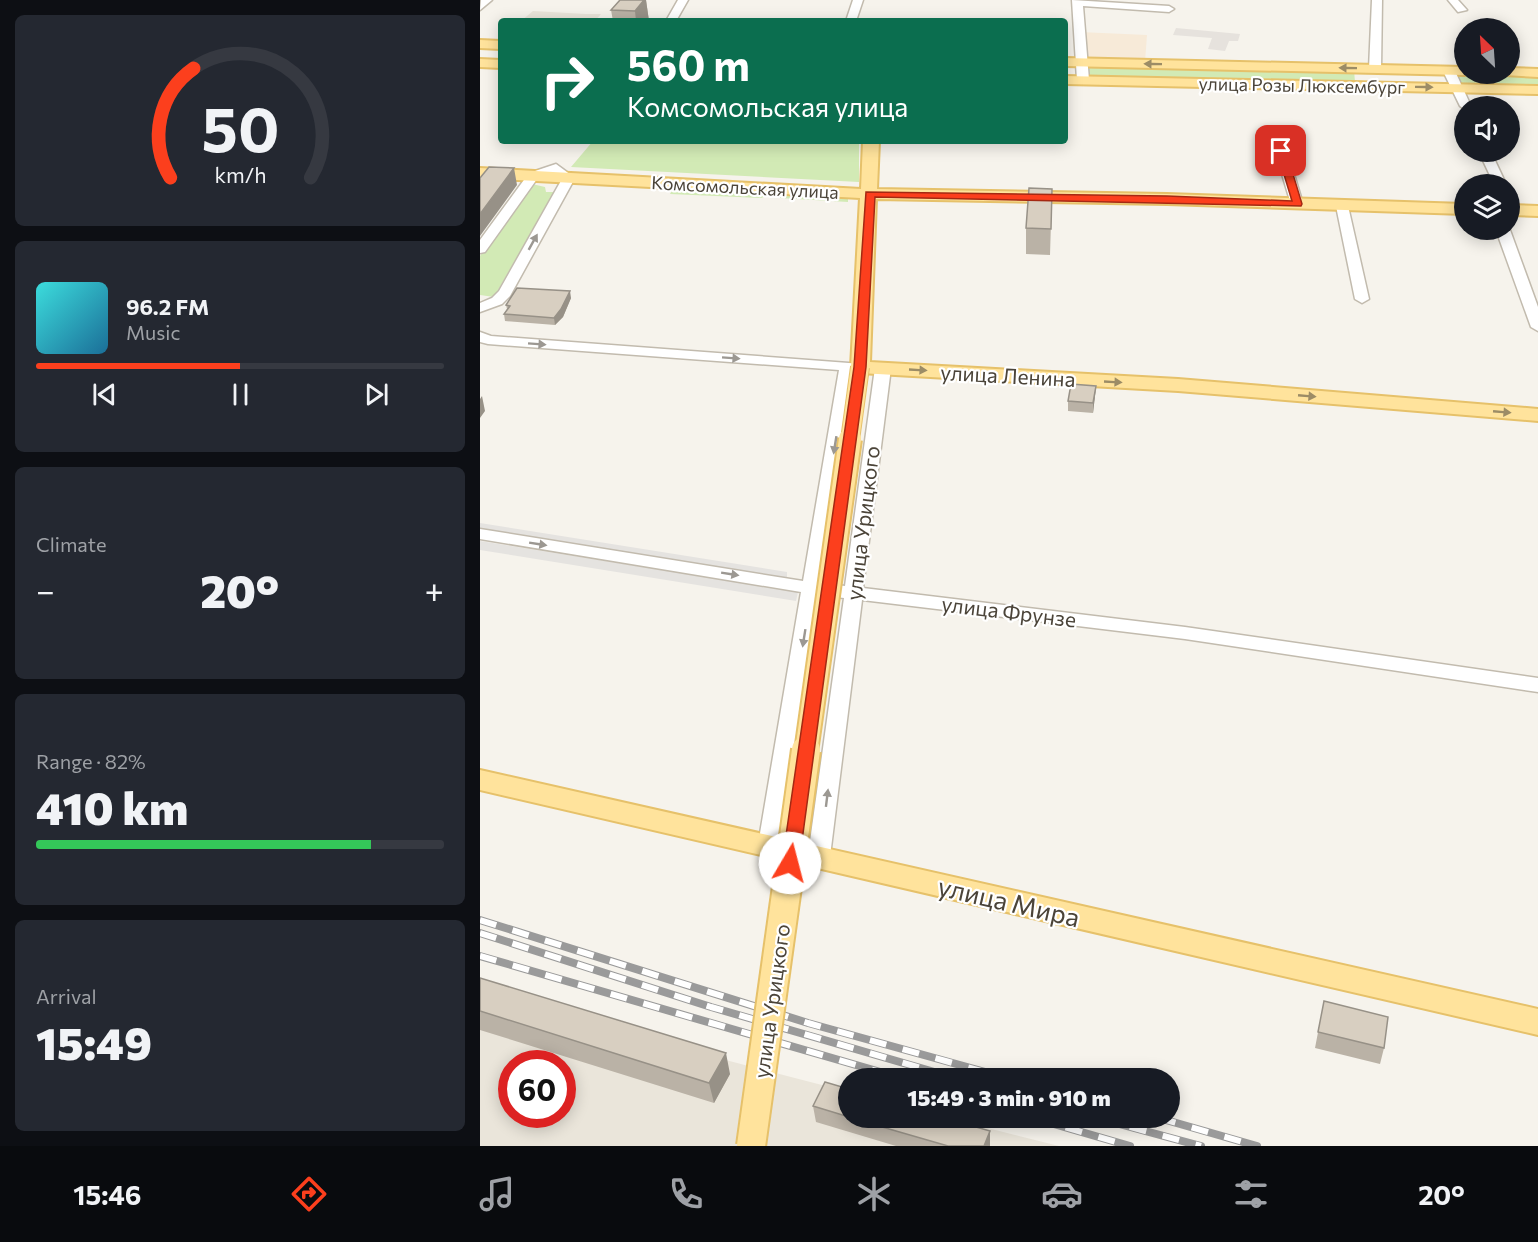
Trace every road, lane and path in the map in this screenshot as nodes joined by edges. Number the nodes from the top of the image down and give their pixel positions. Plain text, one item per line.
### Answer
1 (487, 0) edge
2 (682, 0) edge
3 (858, 0) edge
4 (1377, 0) edge
5 (1453, 0) edge
6 (1077, 1) edge
7 (480, 7) edge
8 (1169, 9) dead end
9 (1462, 10) dead end
10 (673, 18) edge
11 (852, 18) edge
12 (480, 44) edge
13 (498, 45) edge
14 (1068, 62) edge
15 (480, 63) edge
16 (1083, 63) junction
17 (498, 64) edge
18 (1375, 69) junction
19 (1449, 71) junction
20 (1454, 71) edge
21 (1520, 72) edge
22 (1538, 73) edge
23 (1068, 80) edge
24 (1083, 80) junction
25 (1458, 88) junction
26 (1538, 90) edge
27 (1462, 96) edge
28 (871, 144) edge
29 (1281, 151) dead end
30 (480, 173) edge
31 (533, 176) junction
32 (569, 178) junction
33 (870, 194) junction
34 (1297, 204) junction
35 (1342, 206) junction
36 (1454, 209) edge
37 (1520, 209) edge
38 (1538, 211) edge
39 (1507, 240) edge
40 (480, 249) edge
41 (1362, 299) dead end
42 (480, 308) edge
43 (1538, 327) edge
44 (480, 336) edge
45 (863, 367) junction
46 (1538, 415) edge
47 (480, 534) edge
48 (812, 588) junction
49 (854, 593) junction
50 (1538, 685) edge
51 (480, 780) edge
52 (770, 845) junction
53 (819, 856) junction
54 (1538, 1022) edge
55 (751, 1146) edge

1 - 7 street
2 - 10 street
3 - 11 street
4 - 18 street
5 - 9 street
6 - 8 street
6 - 16 street
12 - 13 main road
14 - 16 main road, улица Розы Люксембург
15 - 17 main road
18 -> 16 main road, улица Розы Люксембург
16 - 24 street
18 - 19 main road, улица Розы Люксембург
19 - 20 main road, улица Розы Люксембург
19 - 25 street
21 - 22 main road
23 - 24 main road, улица Розы Люксембург
24 -> 25 main road, улица Розы Люксембург
25 - 26 main road, улица Розы Люксембург
25 - 27 street
28 - 33 main road, улица Урицкого
29 - 34 street
30 - 31 main road, Комсомольская улица
31 - 32 main road, Комсомольская улица
31 - 40 street
32 - 33 main road, Комсомольская улица
42 -> 32 street
33 - 34 main road, Комсомольская улица
33 - 45 main road, улица Урицкого
34 - 35 main road, Комсомольская улица
35 - 36 main road, Комсомольская улица
35 - 41 street
37 - 38 main road
39 - 43 street
44 -> 45 street, улица Ленина
45 -> 46 main road, улица Ленина
45 -> 48 street, улица Урицкого
45 - 49 street, улица Урицкого
45 - 55 main road, улица Урицкого, bridge
47 -> 48 street, улица Фрунзе
48 - 49 street, улица Фрунзе
48 -> 52 street, улица Урицкого
49 - 50 street, улица Фрунзе
53 -> 49 street, улица Урицкого
51 - 52 main road, улица Мира
52 - 53 main road, улица Мира
53 - 54 main road, улица Мира

